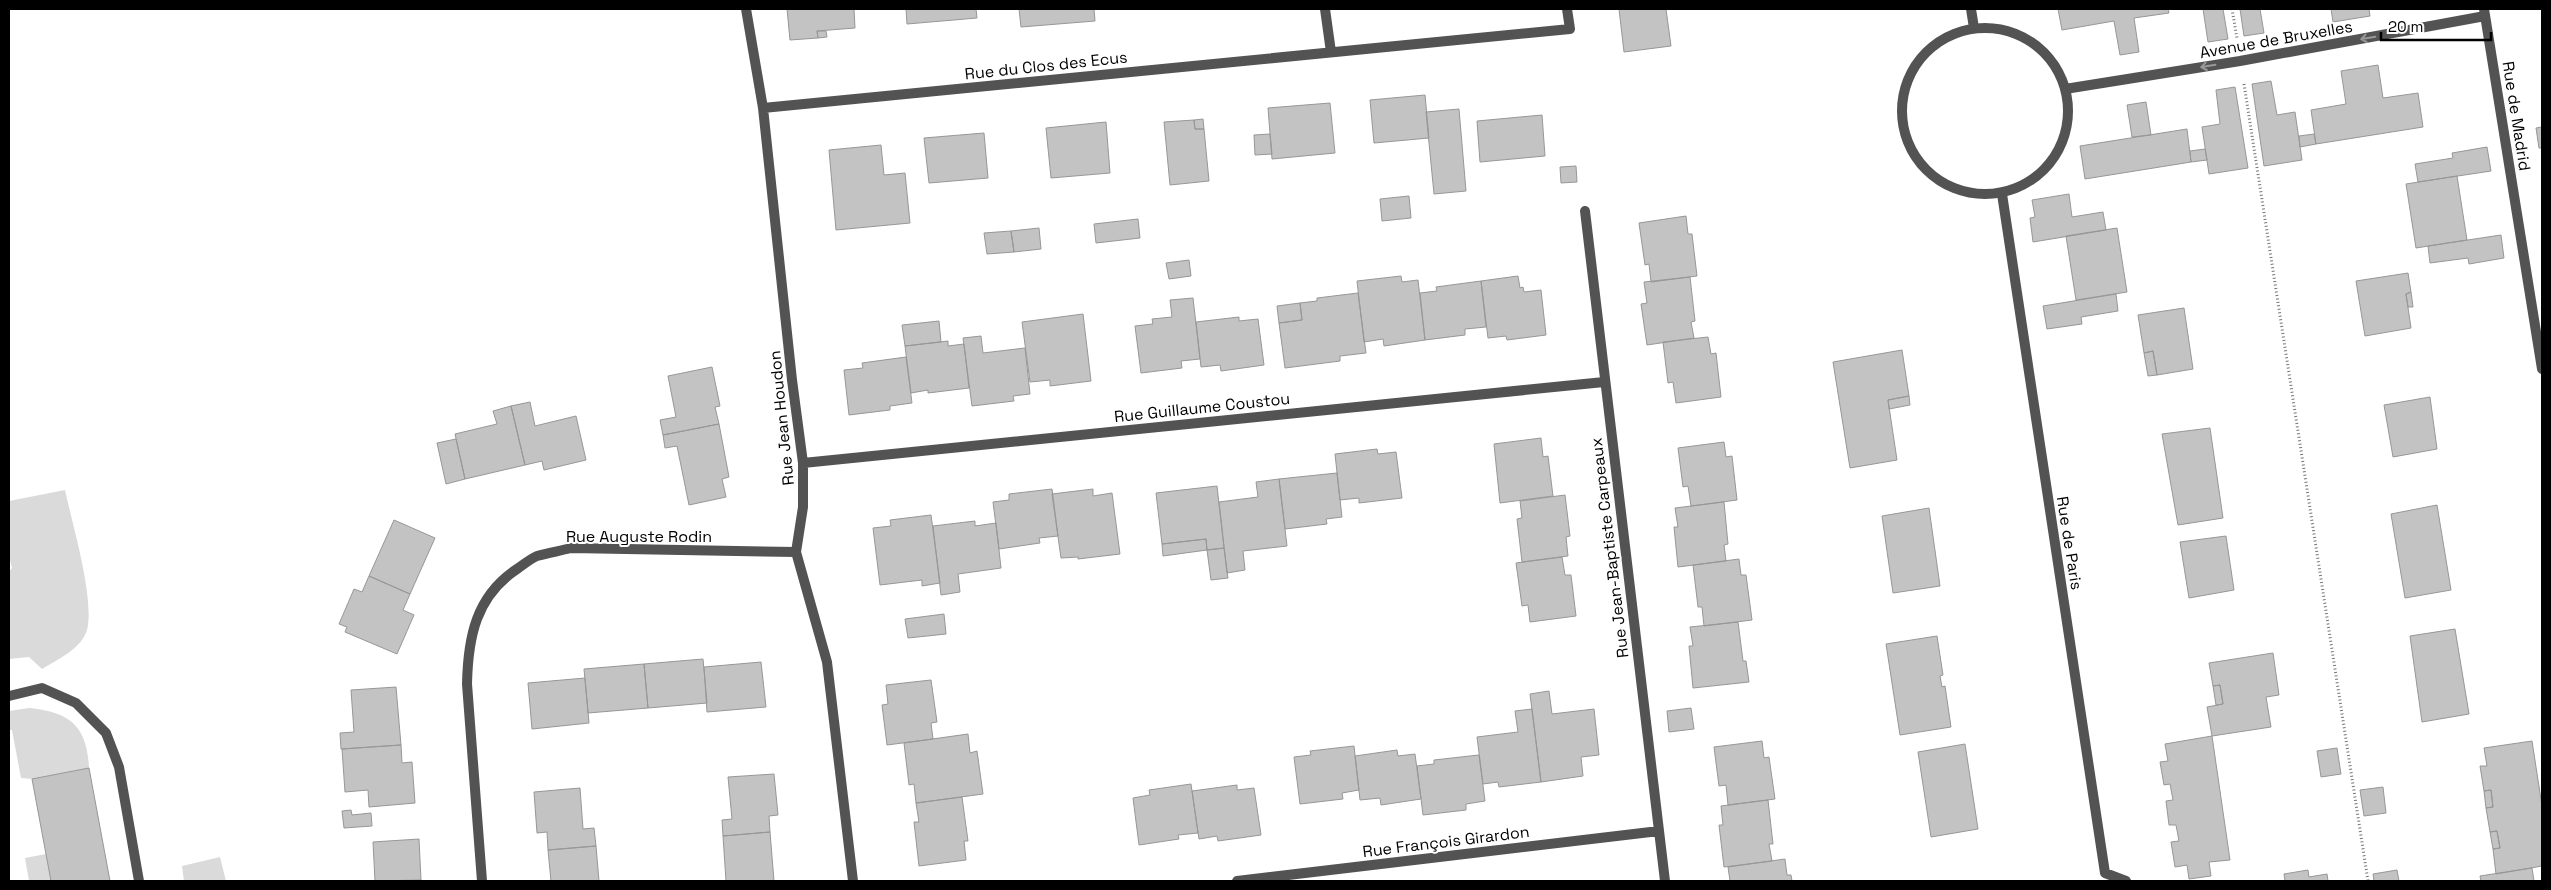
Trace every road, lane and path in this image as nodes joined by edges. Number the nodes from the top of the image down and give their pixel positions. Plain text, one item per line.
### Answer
1 (746, 9) edge
2 (1325, 9) edge
3 (1568, 9) edge
4 (1971, 9) edge
5 (2232, 9) edge
6 (2485, 12) edge
7 (1974, 28) junction
8 (1331, 52) junction
9 (2240, 61) junction
10 (2065, 89) junction
11 (763, 108) junction
12 (2002, 194) junction
13 (1585, 210) dead end
14 (2542, 369) edge
15 (1604, 382) junction
16 (803, 463) junction
17 (796, 552) junction
18 (9, 696) edge
19 (1659, 830) junction
20 (139, 881) edge
21 (482, 881) edge
22 (852, 881) edge
23 (1237, 881) edge
24 (1665, 881) edge
25 (2126, 881) edge
26 (2368, 881) edge

1 - 11 street, Rue Jean Houdon
2 - 8 street
3 - 8 street, Rue du Clos des Ecus
4 - 7 street
5 - 9 path
6 -> 9 street, Avenue de Bruxelles
6 - 14 street, Rue de Madrid
7 - 10 street
7 - 12 street
8 - 11 street, Rue du Clos des Ecus
9 -> 10 street, Avenue de Bruxelles
9 - 26 path
10 - 12 street
11 - 16 street, Rue Jean Houdon
12 - 25 street, Rue de Paris
13 - 15 street, Rue Jean-Baptiste Carpeaux
15 - 16 street, Rue Guillaume Coustou
15 - 19 street, Rue Jean-Baptiste Carpeaux
16 - 17 street, Rue Jean Houdon
17 - 21 street, Rue Auguste Rodin
17 - 22 street, Rue Jean Houdon
18 - 20 street
19 - 23 street, Rue François Girardon
19 - 24 street, Rue Jean-Baptiste Carpeaux

